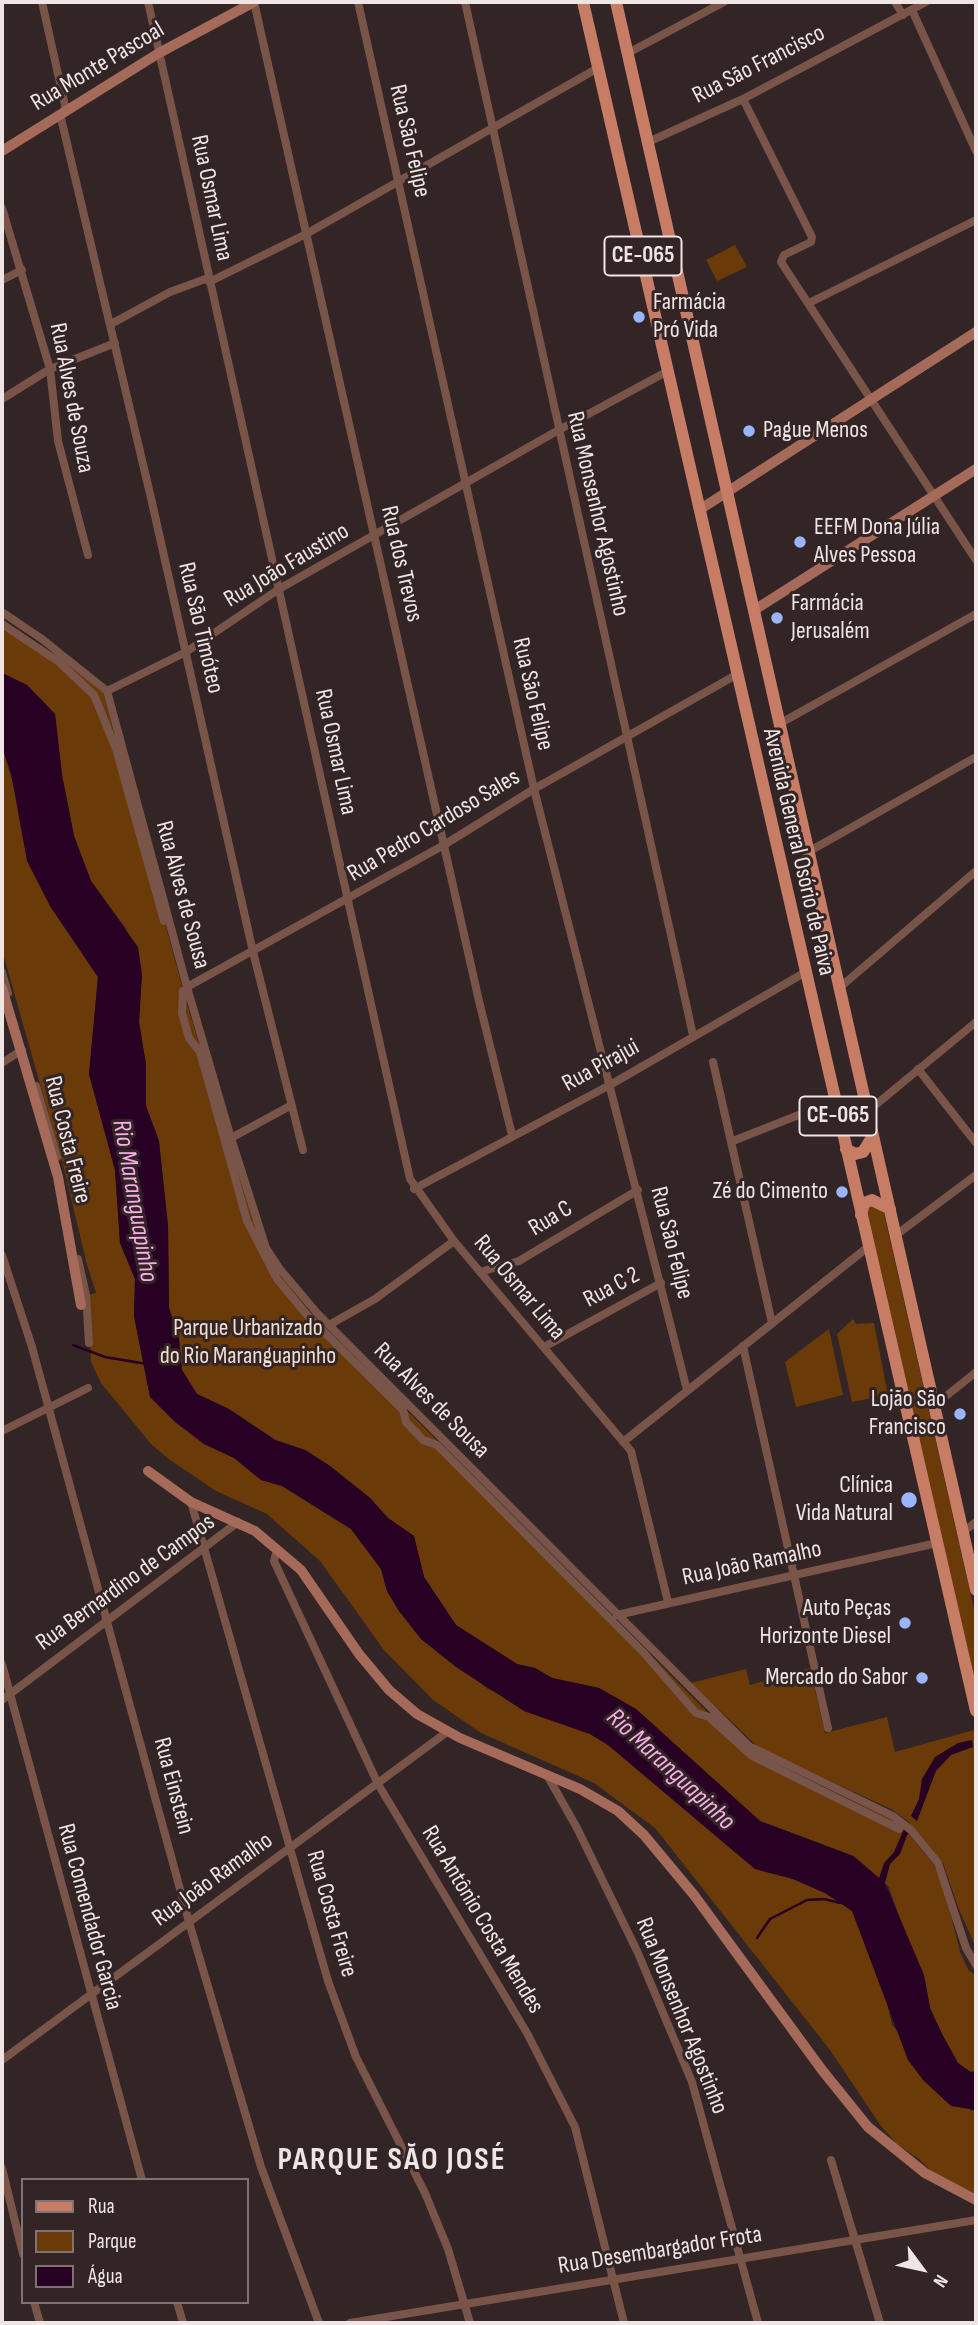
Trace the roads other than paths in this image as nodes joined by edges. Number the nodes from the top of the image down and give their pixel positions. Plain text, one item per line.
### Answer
1 (42, 2) edge
2 (148, 2) edge
3 (254, 2) edge
4 (358, 2) edge
5 (465, 2) edge
6 (583, 2) edge
7 (616, 2) edge
8 (724, 2) edge
9 (895, 2) edge
10 (926, 2) edge
11 (912, 10) junction
12 (902, 15) junction
13 (159, 53) junction
14 (628, 53) junction
15 (598, 68) junction
16 (743, 99) junction
17 (63, 112) junction
18 (492, 127) junction
19 (646, 143) junction
20 (2, 150) edge
21 (976, 151) edge
22 (398, 181) junction
23 (2, 208) edge
24 (976, 220) edge
25 (306, 234) junction
26 (22, 270) junction
27 (2, 280) edge
28 (209, 280) junction
29 (809, 303) junction
30 (111, 324) junction
31 (976, 332) edge
32 (115, 343) junction
33 (50, 369) junction
34 (668, 372) junction
35 (2, 399) edge
36 (872, 400) junction
37 (557, 430) junction
38 (976, 470) edge
39 (464, 484) junction
40 (728, 491) junction
41 (934, 496) junction
42 (699, 510) junction
43 (375, 537) junction
44 (88, 555) dead end
45 (976, 560) edge
46 (279, 589) junction
47 (756, 609) junction
48 (2, 612) edge
49 (976, 614) edge
50 (2, 624) edge
51 (186, 652) junction
52 (736, 675) junction
53 (107, 691) junction
54 (779, 724) junction
55 (628, 734) junction
56 (976, 757) edge
57 (534, 789) junction
58 (444, 845) junction
59 (808, 852) junction
60 (976, 871) edge
61 (348, 899) junction
62 (253, 952) junction
63 (2, 972) edge
64 (804, 973) junction
65 (187, 987) junction
66 (2, 988) edge
67 (838, 989) junction
68 (976, 1022) edge
69 (693, 1035) junction
70 (22, 1050) junction
71 (713, 1062) dead end
72 (2, 1063) edge
73 (918, 1069) junction
74 (610, 1085) junction
75 (834, 1101) junction
76 (290, 1106) junction
77 (867, 1112) junction
78 (512, 1135) junction
79 (873, 1136) junction
80 (231, 1138) junction
81 (733, 1141) junction
82 (976, 1143) edge
83 (846, 1149) junction
84 (303, 1150) dead end
85 (976, 1175) edge
86 (414, 1189) junction
87 (638, 1190) junction
88 (890, 1209) junction
89 (861, 1215) junction
90 (896, 1235) junction
91 (454, 1241) junction
92 (867, 1247) junction
93 (2, 1255) edge
94 (481, 1272) junction
95 (661, 1283) junction
96 (81, 1305) dead end
97 (772, 1323) junction
98 (329, 1325) junction
99 (89, 1343) dead end
100 (743, 1346) junction
101 (544, 1347) junction
102 (976, 1372) edge
103 (88, 1388) dead end
104 (687, 1390) junction
105 (935, 1405) junction
106 (47, 1407) junction
107 (2, 1431) edge
108 (623, 1442) junction
109 (148, 1471) dead end
110 (191, 1502) junction
111 (238, 1521) junction
112 (976, 1522) edge
113 (963, 1532) junction
114 (937, 1543) junction
115 (205, 1549) junction
116 (277, 1549) junction
117 (792, 1576) junction
118 (976, 1590) edge
119 (668, 1602) junction
120 (617, 1615) junction
121 (108, 1619) junction
122 (2, 1664) edge
123 (10, 1694) junction
124 (2, 1700) edge
125 (976, 1711) edge
126 (828, 1728) dead end
127 (447, 1732) junction
128 (547, 1775) junction
129 (378, 1784) junction
130 (900, 1826) junction
131 (289, 1847) junction
132 (189, 1922) junction
133 (976, 1965) edge
134 (90, 1996) junction
135 (2, 2060) edge
136 (831, 2160) dead end
137 (2, 2168) edge
138 (141, 2178) edge
139 (976, 2200) edge
140 (976, 2220) edge
141 (855, 2240) junction
142 (21, 2246) edge
143 (741, 2257) junction
144 (614, 2277) junction
145 (464, 2303) junction
146 (35, 2304) edge
147 (178, 2304) edge
148 (40, 2323) edge
149 (183, 2323) edge
150 (319, 2323) edge
151 (349, 2323) edge
152 (470, 2323) edge
153 (624, 2323) edge
154 (758, 2323) edge
155 (880, 2323) edge

1 - 17 street, Rua São Timóteo
2 - 13 street, Rua Osmar Lima
3 - 13 main road, Rua Monte Pascoal
3 - 25 street, Rua dos Trevos
4 - 22 street, Rua São Felipe
5 - 18 street, Rua Monsenhor Agostinho
6 - 15 main road, Avenida General Osório de Paiva / CE-065
7 - 14 main road, Avenida General Osório de Paiva / CE-065
8 - 14 street
9 - 12 street
10 - 11 street, Rua São Francisco
11 - 12 street, Rua São Francisco
11 - 21 street
12 - 16 street, Rua São Francisco
13 - 17 main road, Rua Monte Pascoal
13 - 28 street, Rua Osmar Lima
14 - 19 main road, Avenida General Osório de Paiva / CE-065
15 - 18 street
15 - 34 main road, Avenida General Osório de Paiva / CE-065
16 - 19 street, Rua São Francisco
16 - 29 street
17 - 20 main road, Rua Monte Pascoal
17 - 30 street, Rua São Timóteo
18 - 22 street
18 - 37 street, Rua Monsenhor Agostinho
19 - 40 main road, Avenida General Osório de Paiva / CE-065
22 - 25 street
22 - 39 street, Rua São Felipe
23 - 26 street, Rua Alves de Souza
24 - 29 street
25 - 28 street
25 - 43 street, Rua dos Trevos
26 - 27 street
26 - 33 street, Rua Alves de Souza
28 - 30 street
28 - 46 street, Rua Osmar Lima
29 - 36 street
30 - 32 street, Rua São Timóteo
31 - 36 main road
32 - 33 street
32 - 51 street, Rua São Timóteo
33 - 35 street
33 - 44 street, Rua Alves de Souza
34 - 37 street, Rua João Faustino
34 - 42 main road, Avenida General Osório de Paiva / CE-065
36 - 40 main road
36 - 41 street
37 - 39 street, Rua João Faustino
37 - 55 street, Rua Monsenhor Agostinho
38 - 41 main road
39 - 43 street, Rua João Faustino
39 - 57 street, Rua São Felipe
40 - 42 main road
40 - 47 main road, Avenida General Osório de Paiva / CE-065
41 - 45 street
41 - 47 main road
42 - 52 main road, Avenida General Osório de Paiva / CE-065
43 - 46 street, Rua João Faustino
43 - 58 street, Rua dos Trevos
46 - 51 street, Rua João Faustino
46 - 61 street, Rua Osmar Lima
47 - 54 main road, Avenida General Osório de Paiva / CE-065
48 - 53 street
49 - 54 street
50 - 130 street
51 - 53 street, Rua João Faustino
51 - 62 street, Rua São Timóteo
52 - 55 street, Rua Pedro Cardoso Sales
52 - 64 main road, Avenida General Osório de Paiva / CE-065
53 - 65 street, Rua Alves de Sousa
54 - 59 main road, Avenida General Osório de Paiva / CE-065
55 - 57 street, Rua Pedro Cardoso Sales
55 - 69 street, Rua Monsenhor Agostinho
56 - 59 street
57 - 58 street, Rua Pedro Cardoso Sales
57 - 74 street, Rua São Felipe
58 - 61 street, Rua Pedro Cardoso Sales
58 - 78 street, Rua dos Trevos
59 - 67 main road, Avenida General Osório de Paiva / CE-065
60 - 67 street
61 - 62 street, Rua Pedro Cardoso Sales
61 - 86 street, Rua Osmar Lima
62 - 65 street, Rua Pedro Cardoso Sales
62 - 76 street, Rua São Timóteo
63 - 99 street
64 - 69 street, Rua Pirajui
64 - 75 main road, Avenida General Osório de Paiva / CE-065
65 - 80 street, Rua Alves de Sousa
66 - 70 main road, Rua Costa Freire
67 - 77 main road, Avenida General Osório de Paiva / CE-065
68 - 73 street
69 - 74 street, Rua Pirajui
70 - 72 street
70 - 96 main road, Rua Costa Freire
71 - 81 street
73 - 77 street
73 - 82 street
74 - 78 street, Rua Pirajui
74 - 87 street, Rua São Felipe
75 - 81 street
75 - 83 main road, Avenida General Osório de Paiva / CE-065
76 - 80 street
76 - 84 street, Rua São Timóteo
77 - 79 main road, Avenida General Osório de Paiva / CE-065
78 - 86 street, Rua Pirajui
79 - 83 main road
79 - 88 main road, Avenida General Osório de Paiva / CE-065
80 - 98 street, Rua Alves de Sousa
81 - 97 street
83 - 89 main road, Avenida General Osório de Paiva / CE-065
85 - 90 street
86 - 91 street, Rua Osmar Lima
87 - 94 street, Rua C
87 - 95 street, Rua São Felipe
88 - 89 main road
88 - 90 main road, Avenida General Osório de Paiva / CE-065
89 - 92 main road, Avenida General Osório de Paiva / CE-065
90 - 105 main road, Avenida General Osório de Paiva / CE-065
91 - 94 street, Rua Osmar Lima
91 - 98 street
92 - 97 street
92 - 114 main road, Avenida General Osório de Paiva / CE-065
93 - 106 street, Rua Einstein
94 - 101 street, Rua Osmar Lima
95 - 101 street, Rua C 2
95 - 104 street, Rua São Felipe
97 - 100 street
98 - 120 street, Rua Alves de Sousa
100 - 104 street
100 - 117 street
101 - 108 street, Rua Osmar Lima
102 - 105 street
103 - 106 street
104 - 108 street
105 - 113 main road, Avenida General Osório de Paiva / CE-065
106 - 107 street
106 - 121 street, Rua Einstein
108 - 119 street, Rua Osmar Lima
109 - 110 main road
110 - 111 main road
110 - 115 street, Rua Costa Freire
111 - 115 street, Rua Bernardino de Campos
111 - 116 main road
112 - 113 street
113 - 118 main road, Avenida General Osório de Paiva / CE-065
114 - 117 street, Rua João Ramalho
114 - 125 main road, Avenida General Osório de Paiva / CE-065
115 - 121 street, Rua Bernardino de Campos
115 - 131 street, Rua Costa Freire
116 - 127 main road
116 - 129 street, Rua Antônio Costa Mendes
117 - 119 street, Rua João Ramalho
117 - 126 street
119 - 120 street, Rua João Ramalho
120 - 130 street, Rua Alves de Sousa
121 - 123 street, Rua Bernardino de Campos
121 - 132 street, Rua Einstein
122 - 123 street, Rua Comendador Garcia
123 - 124 street, Rua Bernardino de Campos
123 - 134 street, Rua Comendador Garcia
127 - 128 main road
127 - 129 street, Rua João Ramalho
128 - 139 main road
128 - 143 street, Rua Monsenhor Agostinho
129 - 131 street, Rua João Ramalho
129 - 144 street, Rua Antônio Costa Mendes
130 - 133 street, Rua Alves de Sousa
131 - 132 street, Rua João Ramalho
131 - 145 street, Rua Costa Freire
132 - 134 street, Rua João Ramalho
132 - 150 street, Rua Einstein
134 - 135 street, Rua João Ramalho
134 - 138 street, Rua Comendador Garcia
136 - 141 street
137 - 142 street
140 - 141 street, Rua Desembargador Frota
141 - 143 street, Rua Desembargador Frota
141 - 155 street
143 - 144 street, Rua Desembargador Frota
143 - 154 street, Rua Monsenhor Agostinho
144 - 145 street, Rua Desembargador Frota
144 - 153 street, Rua Antônio Costa Mendes
145 - 151 street, Rua Desembargador Frota
145 - 152 street, Rua Costa Freire
146 - 148 street
147 - 149 street

